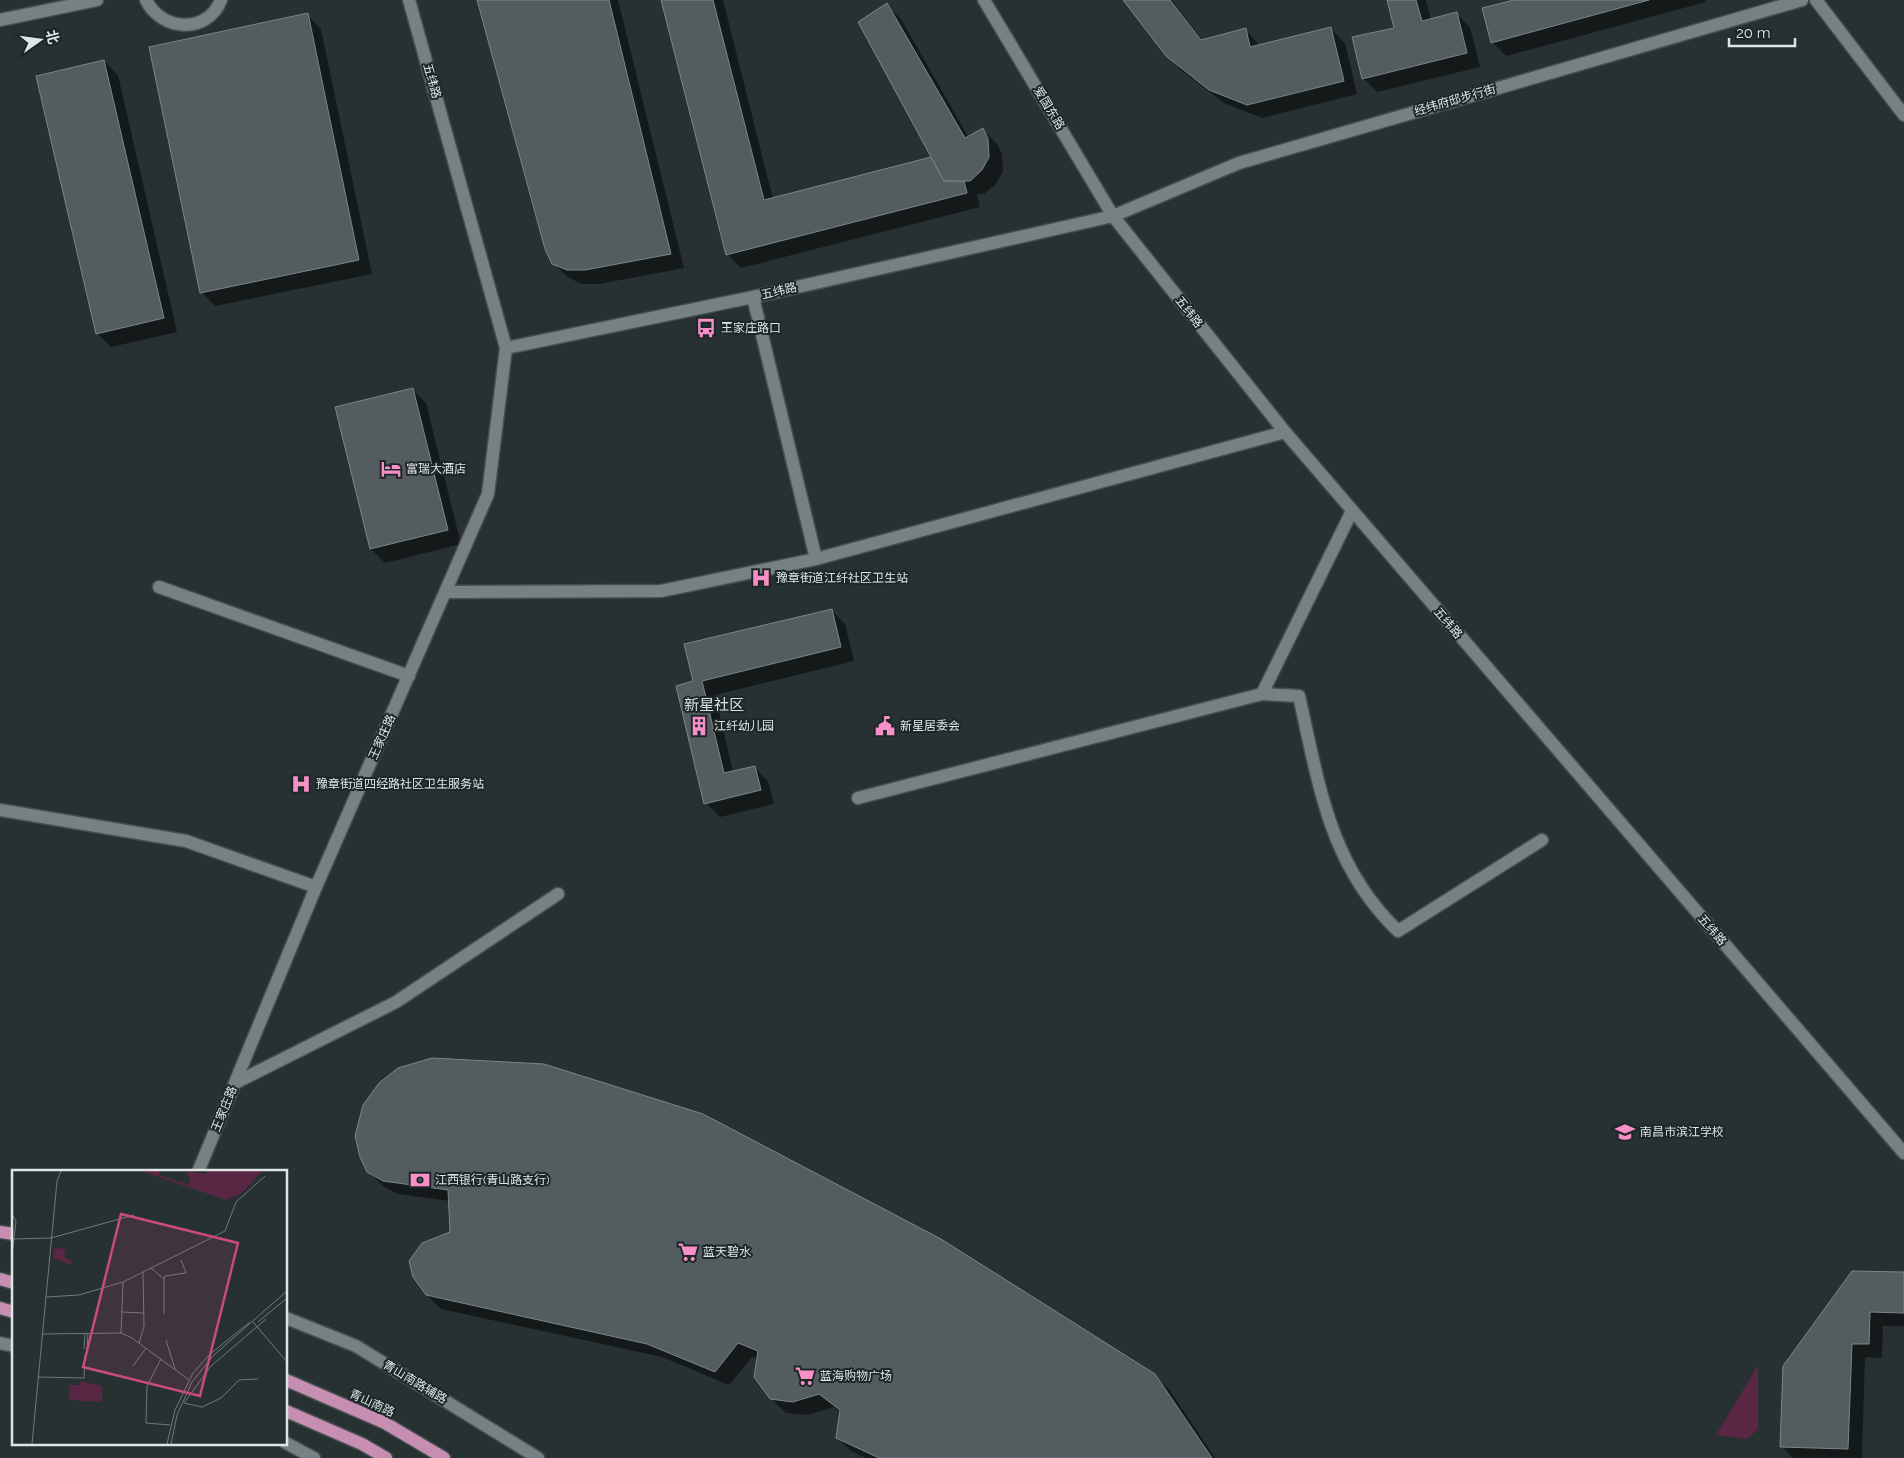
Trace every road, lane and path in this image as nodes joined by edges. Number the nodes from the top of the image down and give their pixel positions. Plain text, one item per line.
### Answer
1 (97, 0) edge
2 (146, 0) edge
3 (221, 0) edge
4 (409, 0) edge
5 (984, 0) edge
6 (1802, 0) edge
7 (1816, 0) edge
8 (0, 20) edge
9 (1904, 115) edge
10 (1113, 216) junction
11 (753, 297) junction
12 (506, 348) junction
13 (1285, 432) junction
14 (1352, 511) junction
15 (816, 559) junction
16 (159, 587) dead end
17 (447, 592) junction
18 (409, 676) junction
19 (1262, 694) junction
20 (858, 798) dead end
21 (0, 810) edge
22 (1542, 840) dead end
23 (316, 887) junction
24 (558, 894) dead end
25 (235, 1083) junction
26 (1904, 1153) edge
27 (199, 1170) edge
28 (288, 1319) edge
29 (288, 1381) edge
30 (288, 1412) edge
31 (288, 1444) edge
32 (314, 1458) edge
33 (386, 1458) edge
34 (444, 1458) edge
35 (538, 1458) edge

1 - 8 street
2 - 3 street
4 - 12 street, 五纬路
5 - 10 street, 爱国东路
6 - 10 street, 经纬府邸步行街
7 - 9 street
10 - 11 street, 五纬路
10 - 13 street, 五纬路
11 - 12 street, 五纬路
11 - 15 street
12 - 17 street, 王家庄路
13 - 14 street, 五纬路
13 - 15 street
14 - 19 street
14 - 26 street, 五纬路
15 - 17 street
16 - 18 street
17 - 18 street, 王家庄路
18 - 23 street, 王家庄路
19 - 20 street
19 - 22 street
21 - 23 street
23 - 25 street, 王家庄路
24 - 25 street
25 - 27 street, 王家庄路
28 - 35 street, 青山南路辅路
29 - 34 main road, 青山南路
30 - 33 main road
31 - 32 street

